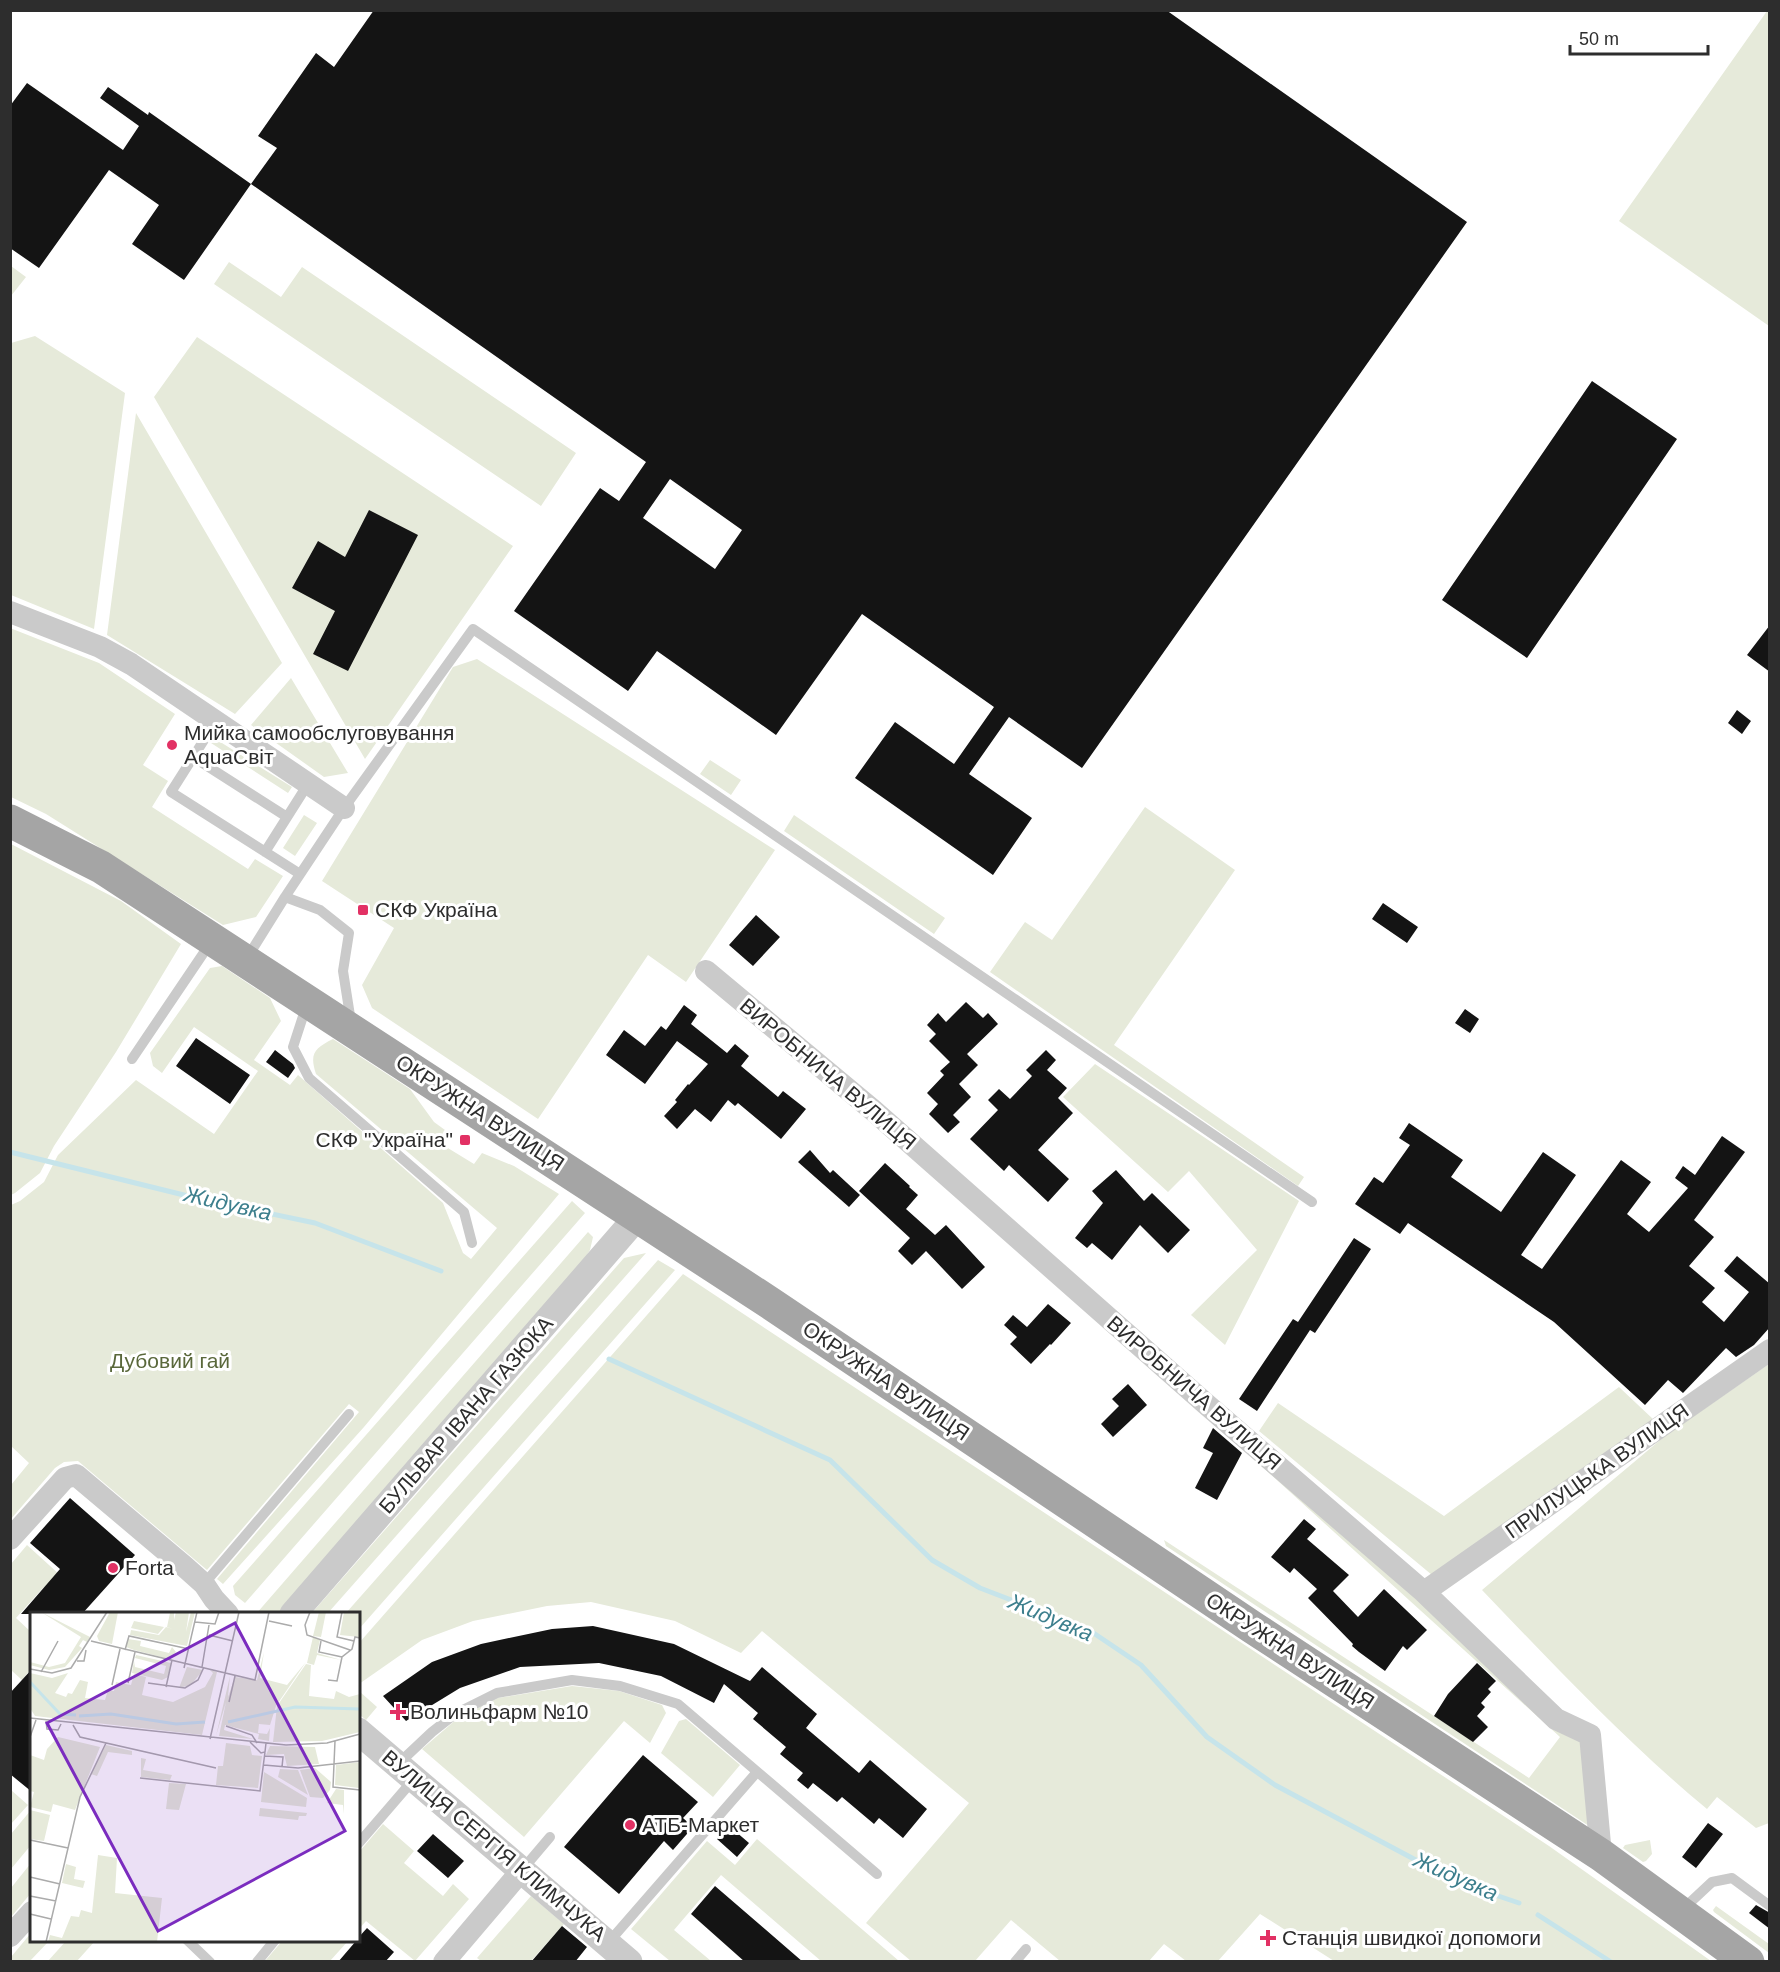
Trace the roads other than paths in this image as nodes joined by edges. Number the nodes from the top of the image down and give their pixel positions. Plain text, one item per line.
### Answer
1 (10, 612) edge
2 (216, 721) junction
3 (193, 757) junction
4 (308, 784) junction
5 (344, 808) junction
6 (287, 817) junction
7 (10, 820) edge
8 (265, 852) junction
9 (300, 874) junction
10 (285, 897) junction
11 (213, 940) junction
12 (245, 961) junction
13 (706, 971) dead end
14 (308, 1001) junction
15 (352, 1030) junction
16 (132, 1059) dead end
17 (1312, 1202) dead end
18 (638, 1216) junction
19 (472, 1243) dead end
20 (1770, 1350) edge
21 (348, 1414) dead end
22 (10, 1539) edge
23 (204, 1584) junction
24 (1424, 1592) junction
25 (226, 1612) edge
26 (295, 1612) edge
27 (360, 1733) edge
28 (406, 1772) junction
29 (758, 1772) junction
30 (550, 1837) dead end
31 (360, 1841) edge
32 (1601, 1855) junction
33 (522, 1870) junction
34 (877, 1874) dead end
35 (1770, 1906) edge
36 (1680, 1911) junction
37 (30, 1914) edge
38 (10, 1936) edge
39 (188, 1942) edge
40 (274, 1942) edge
41 (607, 1943) junction
42 (1026, 1949) dead end
43 (210, 1962) edge
44 (257, 1962) edge
45 (444, 1962) edge
46 (629, 1962) edge
47 (1015, 1962) edge
48 (1748, 1962) edge

1 - 2 street
2 - 3 lane
2 - 4 street
3 - 6 lane
3 - 8 lane
4 - 5 street
4 - 6 lane
5 - 9 lane
5 - 17 lane
6 - 8 lane
7 - 11 main road, ОКРУЖНА ВУЛИЦЯ
8 - 9 lane
9 - 10 lane
10 - 12 lane
10 - 15 lane
11 - 12 main road, ОКРУЖНА ВУЛИЦЯ
11 - 16 lane
12 - 14 main road, ОКРУЖНА ВУЛИЦЯ
13 - 24 street, ВИРОБНИЧА ВУЛИЦЯ
14 - 15 main road, ОКРУЖНА ВУЛИЦЯ
14 - 19 lane
15 - 18 main road, ОКРУЖНА ВУЛИЦЯ
18 - 26 street, БУЛЬВАР ІВАНА ГАЗЮКА
18 - 32 main road, ОКРУЖНА ВУЛИЦЯ
20 - 24 street, ПРИЛУЦЬКА ВУЛИЦЯ
21 - 23 lane
22 - 23 street
23 - 25 street
24 - 32 street, ВИРОБНИЧА ВУЛИЦЯ
27 - 28 street, ВУЛИЦЯ СЕРГІЯ КЛИМЧУКА
28 - 29 lane
28 - 31 lane
28 - 33 street, ВУЛИЦЯ СЕРГІЯ КЛИМЧУКА
29 - 34 lane
29 - 41 lane
30 - 33 lane
32 - 36 main road, ОКРУЖНА ВУЛИЦЯ
33 - 41 street, ВУЛИЦЯ СЕРГІЯ КЛИМЧУКА
33 - 45 street
35 - 36 lane
36 - 48 main road, ОКРУЖНА ВУЛИЦЯ
37 - 38 street
39 - 43 lane
40 - 44 lane
41 - 46 street, ВУЛИЦЯ СЕРГІЯ КЛИМЧУКА
42 - 47 lane

